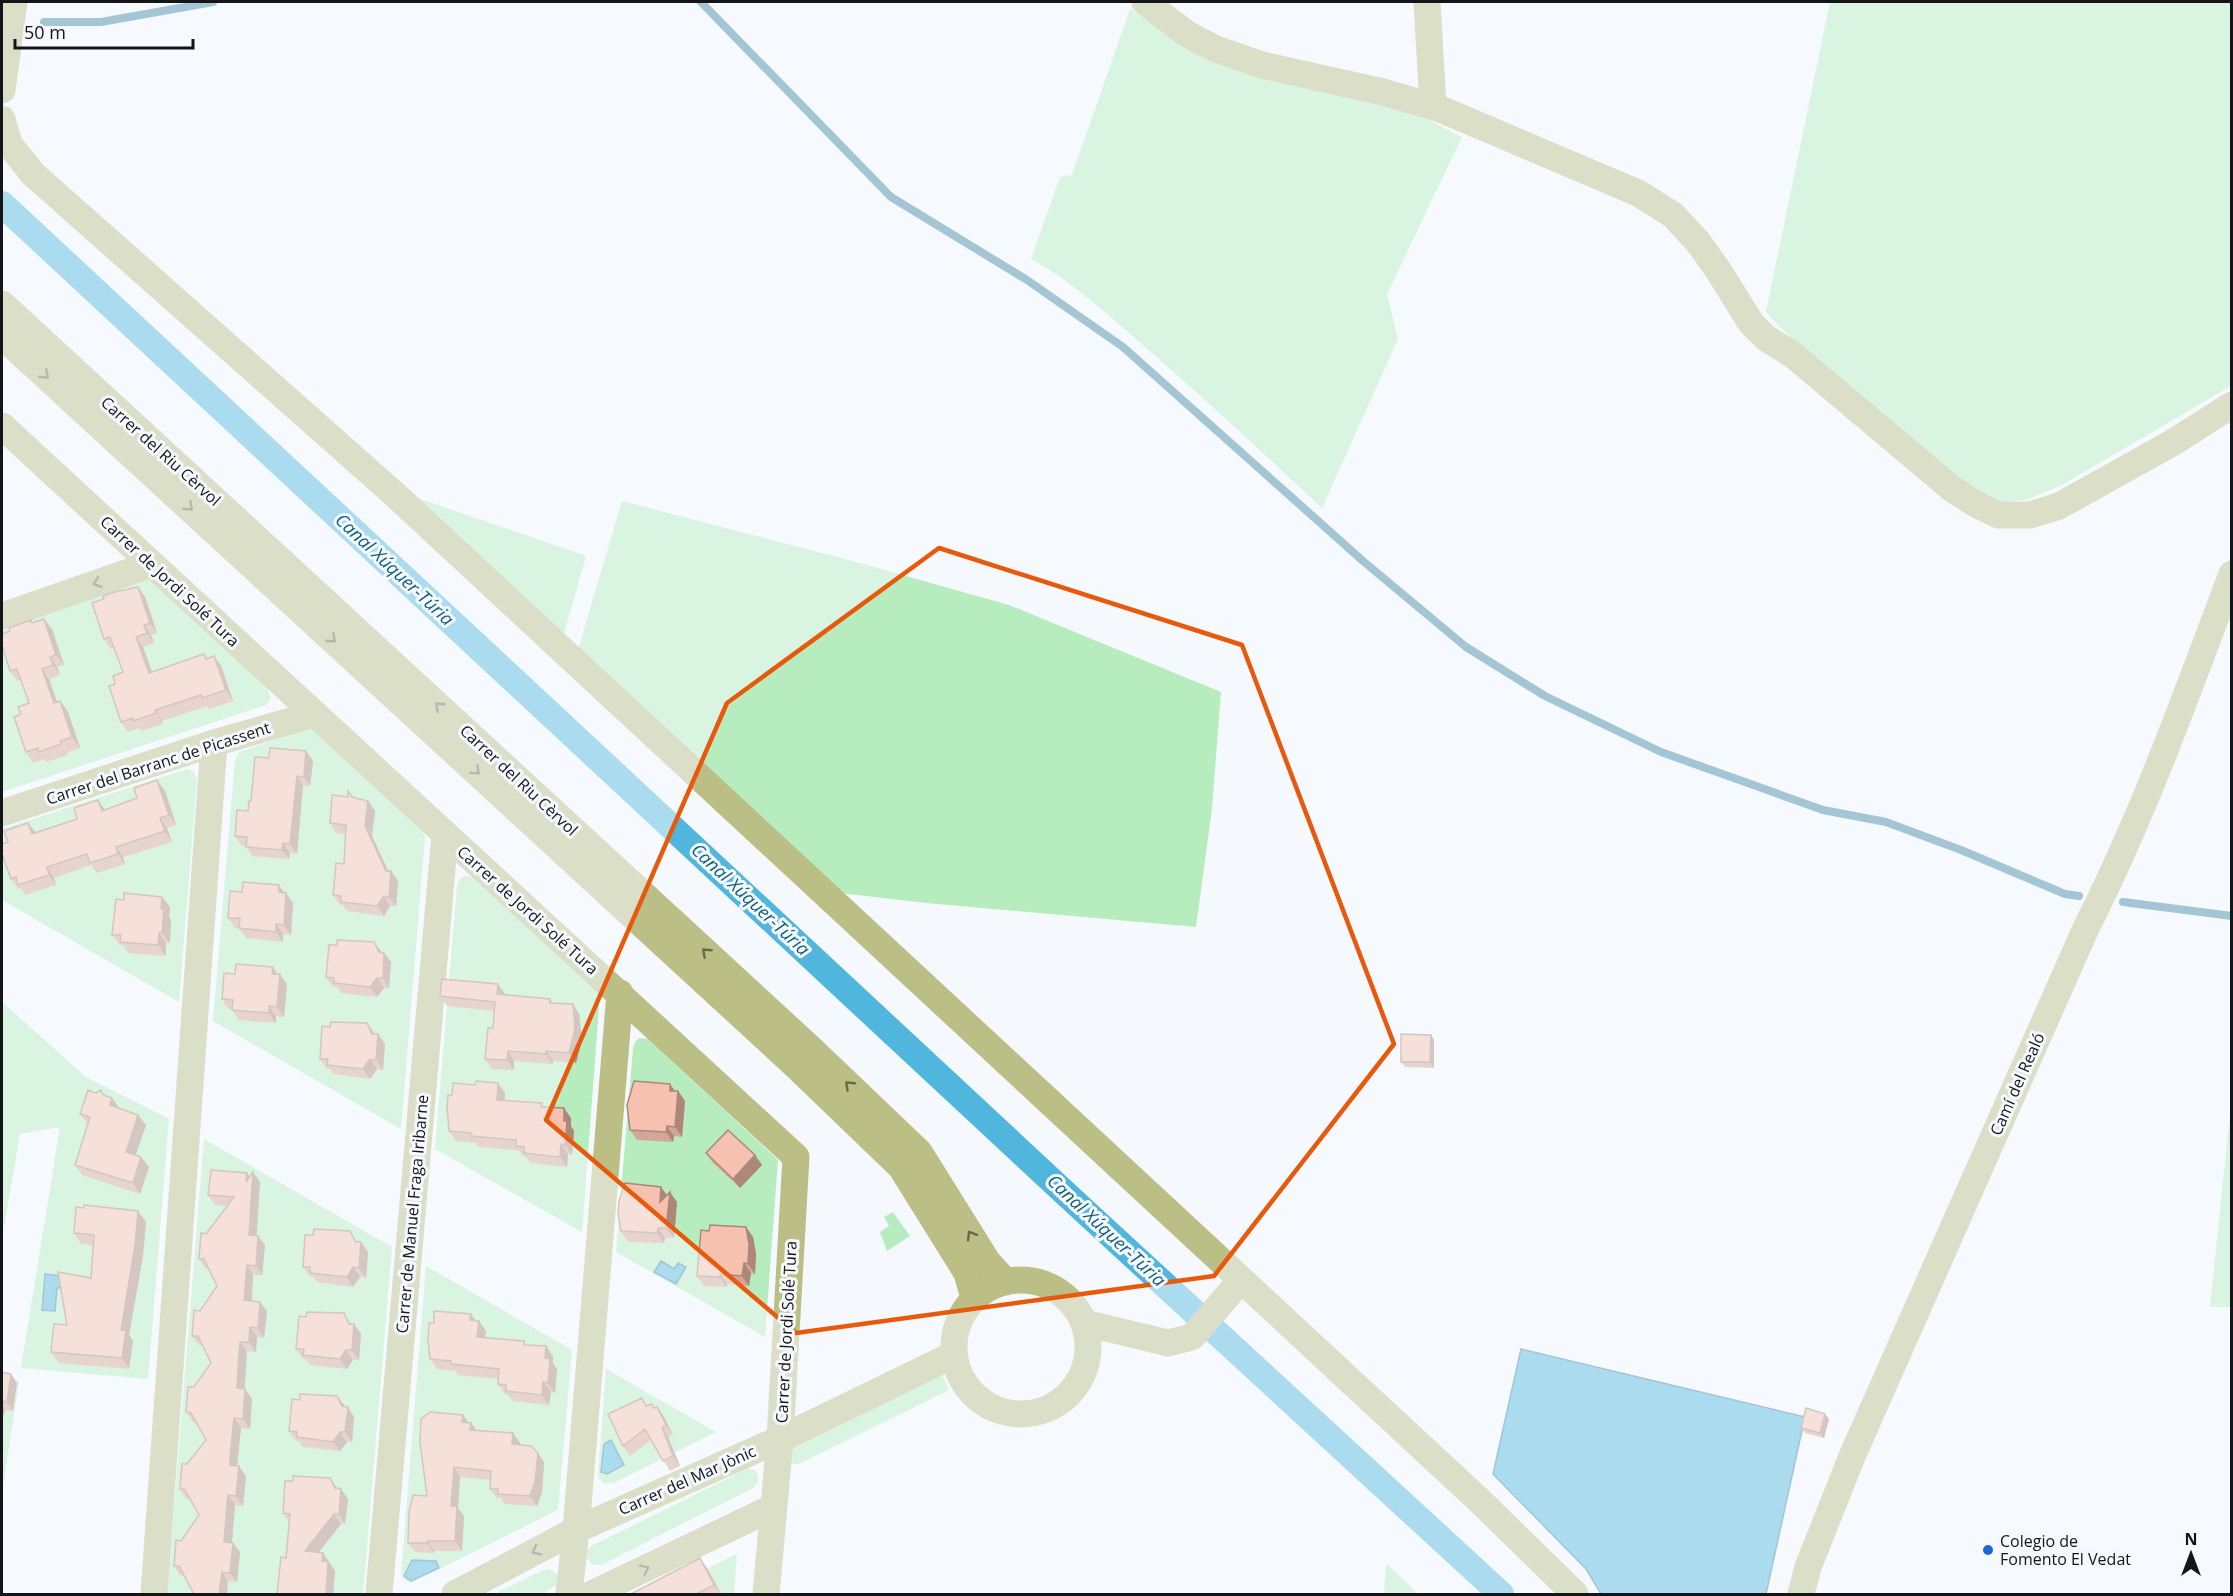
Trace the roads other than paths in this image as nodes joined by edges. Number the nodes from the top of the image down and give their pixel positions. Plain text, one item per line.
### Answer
1 (14, 2) edge
2 (1145, 2) edge
3 (1427, 2) edge
4 (2, 90) edge
5 (1433, 106) junction
6 (2, 119) edge
7 (2, 304) edge
8 (2, 336) edge
9 (2232, 405) edge
10 (2, 426) edge
11 (152, 564) junction
12 (2232, 574) edge
13 (2, 616) edge
14 (315, 714) junction
15 (214, 743) junction
16 (2, 813) edge
17 (445, 834) junction
18 (620, 993) junction
19 (1006, 1282) junction
20 (1236, 1288) junction
21 (974, 1298) junction
22 (1085, 1323) junction
23 (953, 1355) junction
24 (780, 1439) junction
25 (774, 1507) junction
26 (576, 1530) junction
27 (154, 1594) edge
28 (379, 1594) edge
29 (455, 1594) edge
30 (569, 1594) edge
31 (592, 1594) edge
32 (766, 1594) edge
33 (1575, 1594) edge
34 (1801, 1594) edge

1 - 4 street
2 - 5 street
3 - 5 street
5 - 9 street
6 - 20 street
19 -> 7 street, Carrer del Riu Cèrvol
8 -> 21 street, Carrer del Riu Cèrvol
10 - 11 street, Carrer de Jordi Solé Tura
11 -> 13 street
11 - 14 street, Carrer de Jordi Solé Tura
12 - 34 street, Camí del Realó
14 - 15 street, Carrer del Barranc de Picassent
14 - 17 street, Carrer de Jordi Solé Tura
15 - 16 street, Carrer del Barranc de Picassent
15 - 27 street
17 - 18 street, Carrer de Jordi Solé Tura
17 - 28 street, Carrer de Manuel Fraga Iribarne
18 - 24 street, Carrer de Jordi Solé Tura
18 - 26 street
19 - 21 street
19 - 22 street
20 - 22 street
20 - 33 street
21 - 23 street
22 - 23 street
23 - 24 street, Carrer del Mar Jònic
24 - 25 street, Carrer de Jordi Solé Tura
24 - 26 street, Carrer del Mar Jònic
31 -> 25 street
25 - 32 street, Carrer de Jordi Solé Tura
26 -> 29 street, Carrer del Mar Jònic
26 - 30 street

